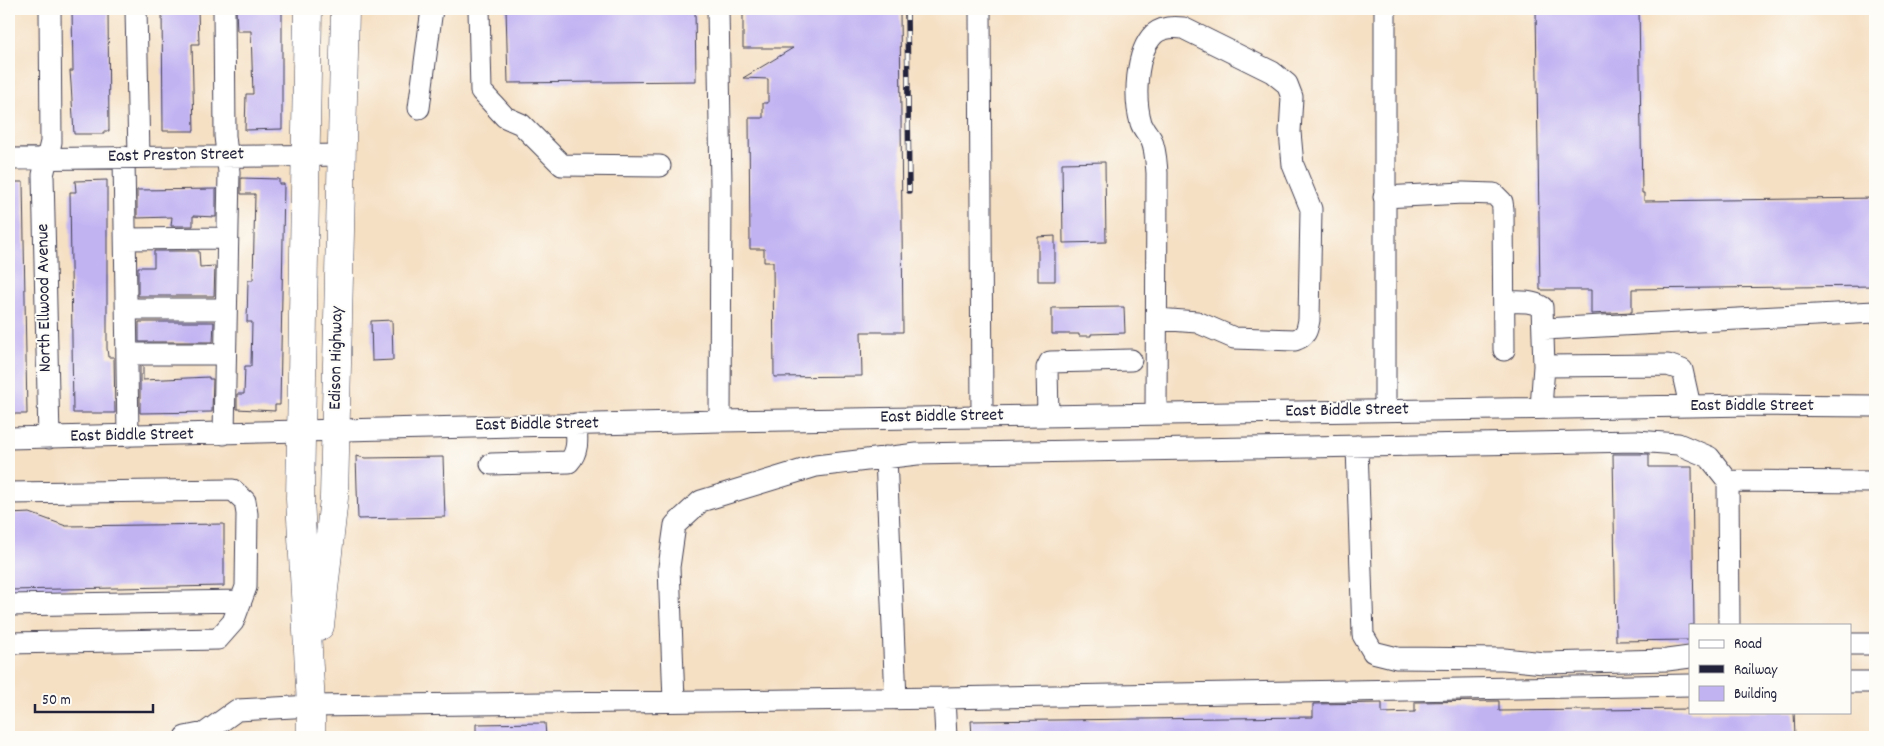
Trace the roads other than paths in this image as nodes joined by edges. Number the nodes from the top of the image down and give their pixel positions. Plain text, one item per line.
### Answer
1 (50, 9) edge
2 (136, 9) edge
3 (224, 9) edge
4 (308, 9) edge
5 (345, 9) edge
6 (432, 9) edge
7 (478, 9) edge
8 (718, 9) edge
9 (980, 9) edge
10 (1385, 9) edge
11 (419, 108) dead end
12 (305, 154) junction
13 (227, 155) junction
14 (342, 155) junction
15 (132, 157) junction
16 (9, 159) edge
17 (47, 159) junction
18 (660, 166) dead end
19 (1384, 197) junction
20 (227, 238) junction
21 (126, 240) junction
22 (1505, 302) junction
23 (127, 309) junction
24 (226, 310) junction
25 (1875, 312) edge
26 (1157, 319) junction
27 (1544, 329) junction
28 (1504, 350) dead end
29 (128, 354) junction
30 (224, 354) junction
31 (1131, 360) dead end
32 (1544, 366) junction
33 (1690, 406) junction
34 (1875, 406) edge
35 (1541, 408) junction
36 (1384, 410) junction
37 (1156, 414) junction
38 (982, 416) junction
39 (1048, 416) junction
40 (720, 421) junction
41 (576, 424) junction
42 (335, 429) junction
43 (300, 432) junction
44 (224, 434) junction
45 (128, 436) junction
46 (9, 438) edge
47 (48, 438) junction
48 (1357, 446) junction
49 (886, 457) junction
50 (491, 464) dead end
51 (1728, 481) junction
52 (1875, 482) edge
53 (9, 492) edge
54 (241, 601) junction
55 (9, 605) edge
56 (1729, 624) edge
57 (9, 643) edge
58 (1852, 644) edge
59 (1875, 644) edge
60 (1689, 657) edge
61 (1852, 682) edge
62 (1875, 682) edge
63 (1689, 685) edge
64 (944, 698) junction
65 (896, 699) junction
66 (674, 701) junction
67 (311, 706) junction
68 (198, 736) edge
69 (311, 737) edge
70 (946, 737) edge

1 - 17 street, North Ellwood Avenue
2 - 15 street
3 - 13 street
4 - 12 main road, Edison Highway
5 - 14 main road, Edison Highway
6 - 11 street
7 - 18 street
8 - 40 street
9 - 38 street
10 - 19 street
12 - 13 street, East Preston Street
12 - 14 street, East Preston Street
12 - 43 main road, Edison Highway
13 - 15 street, East Preston Street
13 - 20 street
14 - 42 main road, Edison Highway
15 - 17 street, East Preston Street
15 - 21 street
16 - 17 street, East Preston Street
17 - 47 street, North Ellwood Avenue
19 - 22 street
19 - 36 street
20 - 21 street
20 - 24 street
21 - 23 street
22 - 27 street
22 - 28 street
23 - 24 street
23 - 29 street
24 - 30 street
25 - 27 street
26 - 26 street
26 - 37 street
27 - 32 street
29 - 30 street
29 - 45 street
30 - 44 street
31 - 39 street
32 - 33 street
32 - 35 street
33 - 34 street, East Biddle Street
33 - 35 street, East Biddle Street
35 - 36 street, East Biddle Street
36 - 37 street, East Biddle Street
37 - 39 street, East Biddle Street
38 - 39 street, East Biddle Street
38 - 40 street, East Biddle Street
40 - 41 street, East Biddle Street
41 - 42 street, East Biddle Street
41 - 50 street
42 - 43 street, East Biddle Street
42 - 67 main road, Edison Highway
43 - 44 street, East Biddle Street
43 - 67 main road, Edison Highway
44 - 45 street, East Biddle Street
45 - 47 street, East Biddle Street
46 - 47 street, East Biddle Street
48 - 49 street
48 - 51 street
48 - 60 street
49 - 65 street
49 - 66 street
51 - 52 street
51 - 56 street
53 - 54 street
54 - 55 street
54 - 57 street
58 - 59 street
61 - 62 street
63 - 64 street
64 - 65 street
64 - 70 street
65 - 66 street
66 - 67 street
67 - 68 street
67 - 69 main road, Edison Highway

